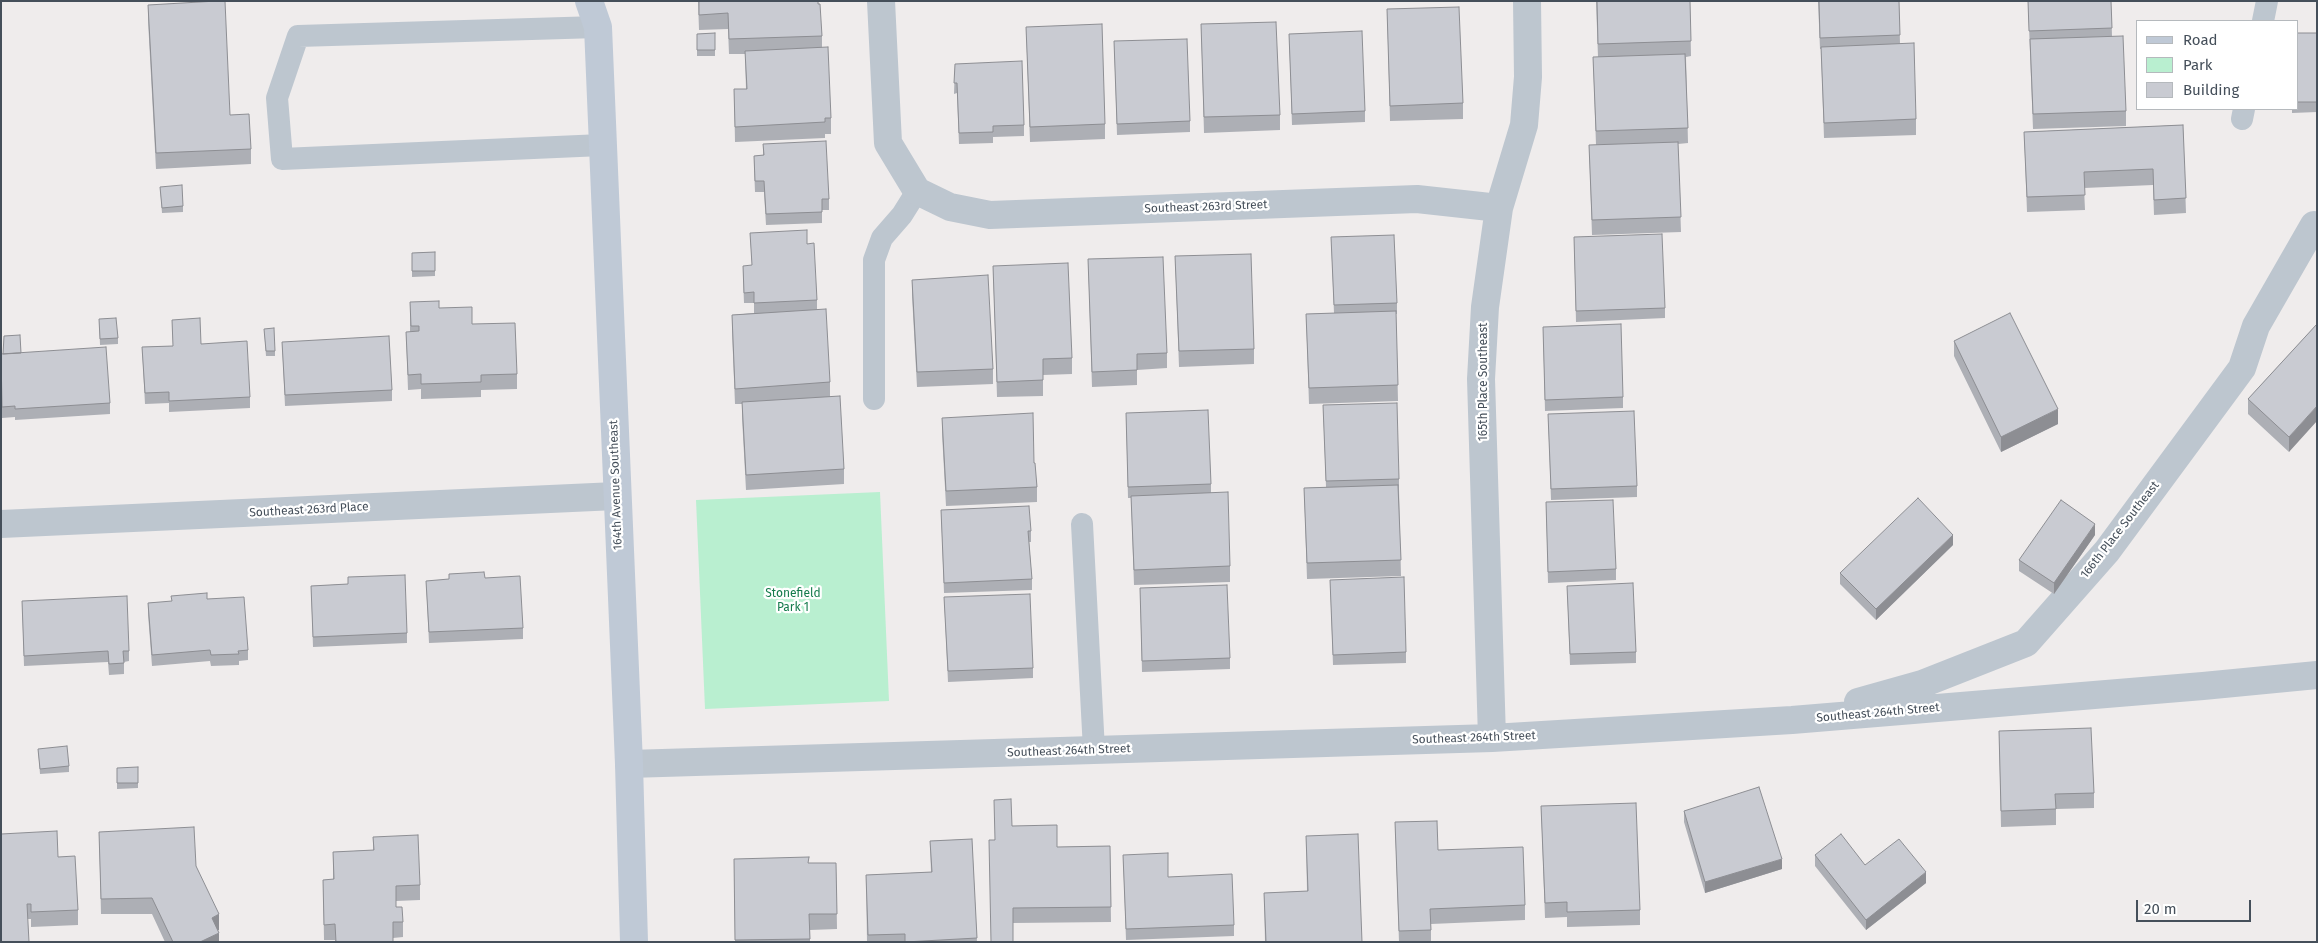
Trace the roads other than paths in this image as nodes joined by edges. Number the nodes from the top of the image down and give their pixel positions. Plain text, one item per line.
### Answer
1 (589, 1) edge
2 (609, 1) edge
3 (881, 1) edge
4 (1526, 1) edge
5 (2267, 1) edge
6 (2263, 20) edge
7 (598, 28) junction
8 (602, 145) junction
9 (917, 191) junction
10 (1499, 208) junction
11 (2314, 225) dead end
12 (874, 399) dead end
13 (616, 496) junction
14 (1, 524) edge
15 (1082, 524) dead end
16 (2317, 674) edge
17 (1792, 720) junction
18 (1492, 738) junction
19 (1094, 750) junction
20 (629, 764) junction
21 (634, 942) edge

1 - 7 street, 164th Avenue Southeast
2 - 7 street, 164th Avenue Southeast
3 - 9 street
4 - 10 street, 165th Place Southeast
5 - 6 lane
7 - 8 street, 164th Avenue Southeast
7 - 8 lane
8 - 13 street, 164th Avenue Southeast
9 - 10 street, Southeast 263rd Street
9 - 12 lane
10 - 18 street, 165th Place Southeast
11 - 17 street, 166th Place Southeast
13 - 14 street, Southeast 263rd Place
13 - 20 street, 164th Avenue Southeast
15 - 19 lane
16 - 17 street, Southeast 264th Street
17 - 18 street, Southeast 264th Street
18 - 19 street, Southeast 264th Street
19 - 20 street, Southeast 264th Street
20 - 21 street, 164th Avenue Southeast

